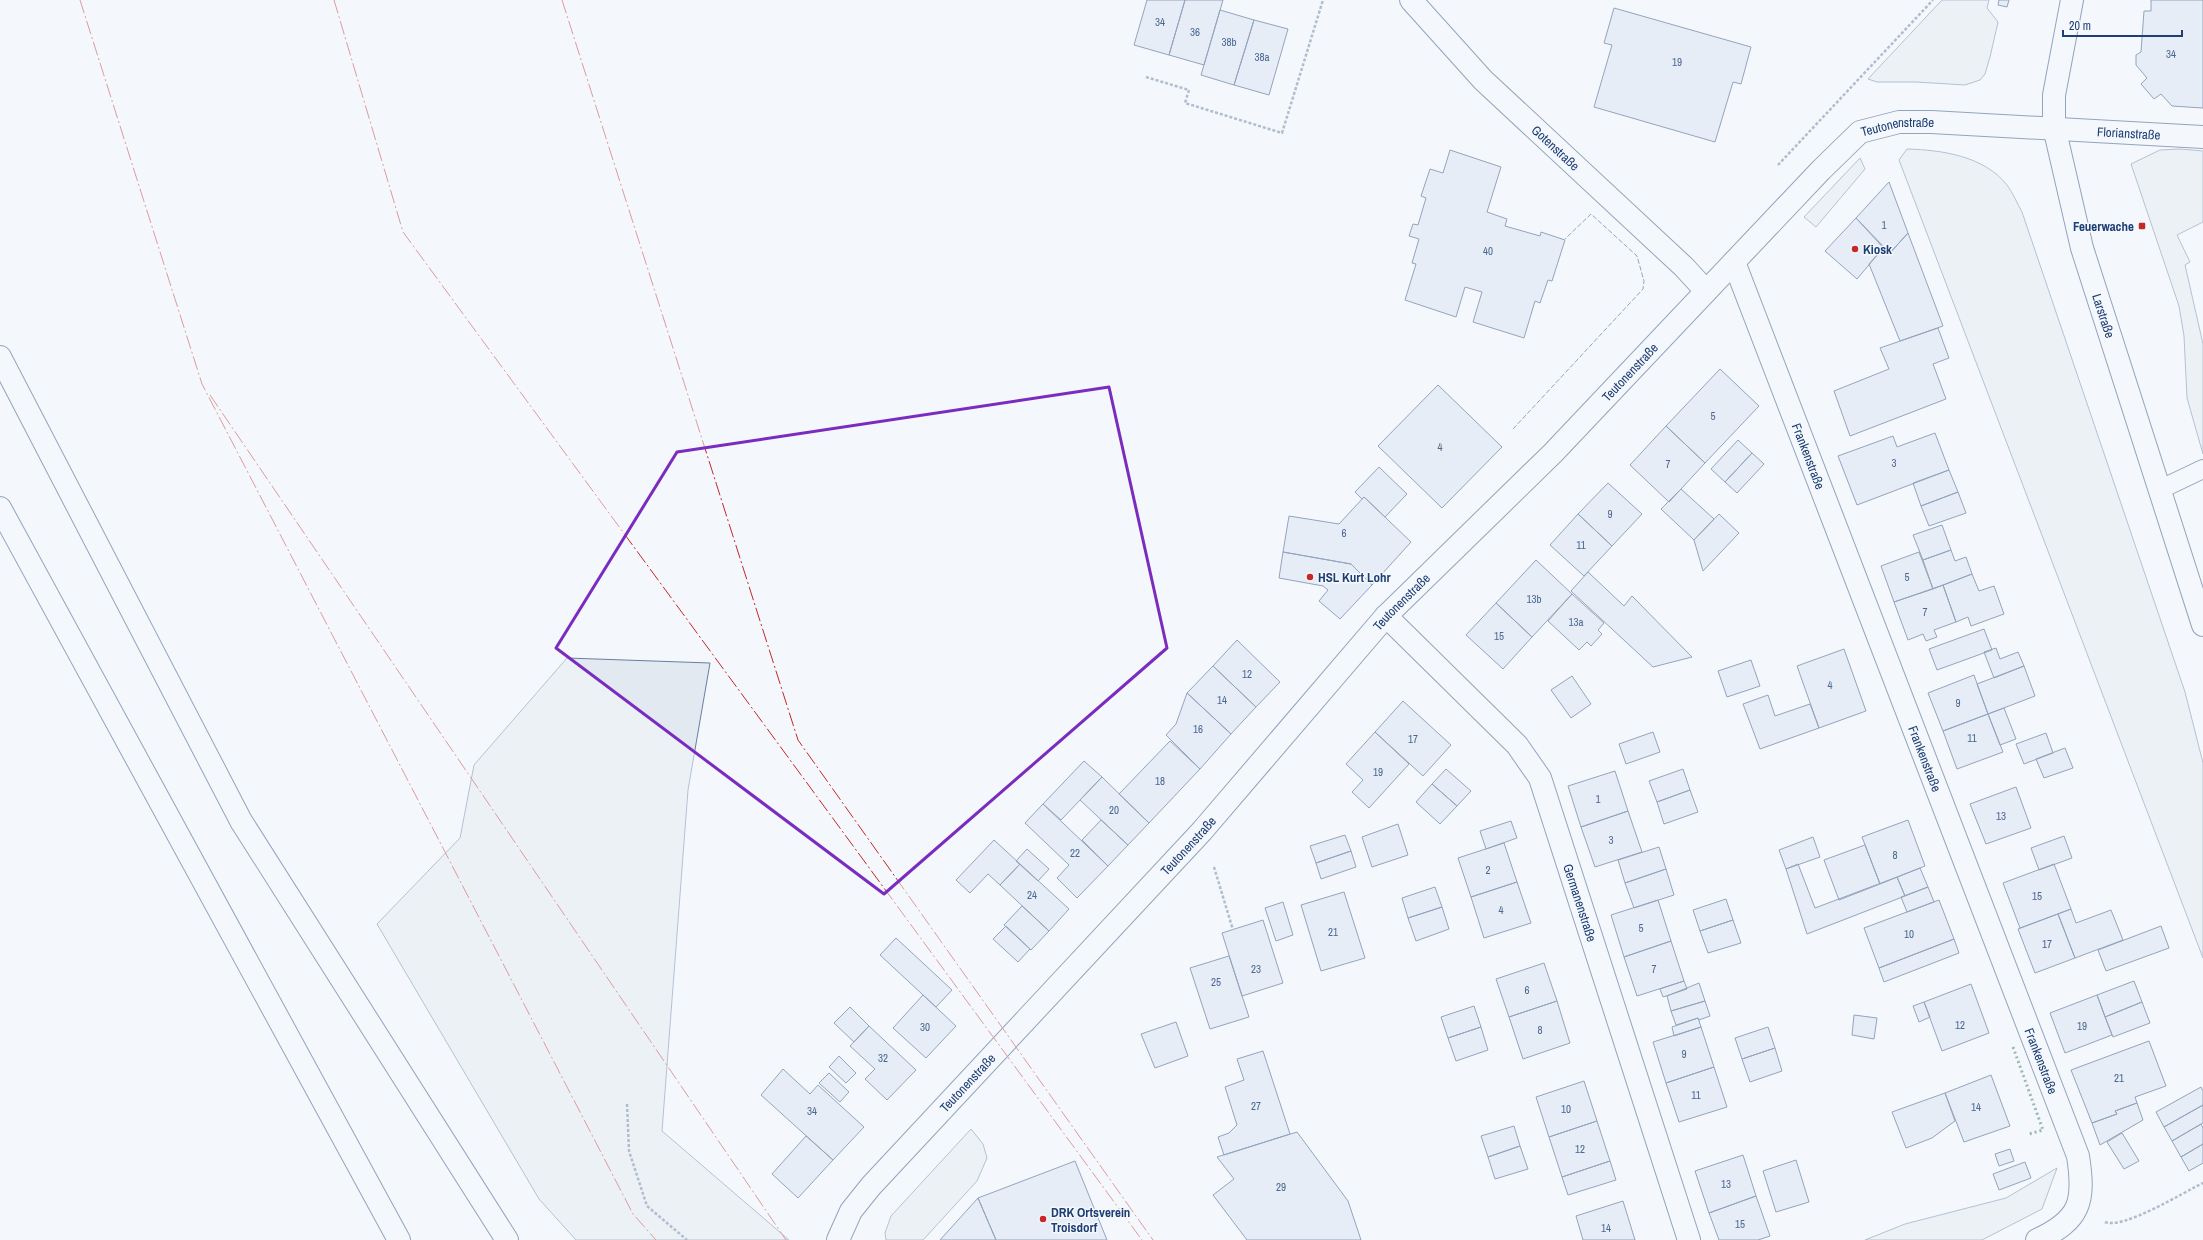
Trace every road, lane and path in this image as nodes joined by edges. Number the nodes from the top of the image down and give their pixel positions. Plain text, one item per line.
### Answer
1 (1323, 0) edge
2 (1411, 0) edge
3 (2072, 0) edge
4 (1146, 77) dead end
5 (2054, 127) junction
6 (2203, 137) edge
7 (1734, 262) junction
8 (1706, 291) junction
9 (0, 357) edge
10 (2203, 469) edge
11 (2161, 489) junction
12 (0, 508) edge
13 (2200, 598) edge
14 (1386, 616) junction
15 (2203, 625) edge
16 (1202, 831) junction
17 (1233, 930) dead end
18 (627, 1104) dead end
19 (2203, 1182) edge
20 (2080, 1201) junction
21 (398, 1240) edge
22 (506, 1240) edge
23 (687, 1240) edge
24 (838, 1240) edge
25 (1689, 1240) edge
26 (2037, 1240) edge

1 - 4 path
2 - 8 main road, Gotenstraße
3 - 5 main road, Larstraße
5 - 6 main road, Florianstraße
5 - 7 main road, Teutonenstraße
5 - 11 main road, Larstraße
7 - 8 main road, Teutonenstraße
7 - 20 main road, Frankenstraße
8 - 14 main road, Teutonenstraße
9 - 22 main road
10 - 11 lane
11 - 13 main road, Larstraße
12 - 21 main road
13 - 15 main road, Larstraße
14 - 16 main road, Teutonenstraße
14 - 25 main road, Germanenstraße
16 - 17 path
16 - 24 main road, Teutonenstraße
18 - 23 path
19 - 20 path
20 - 26 main road, Frankenstraße

